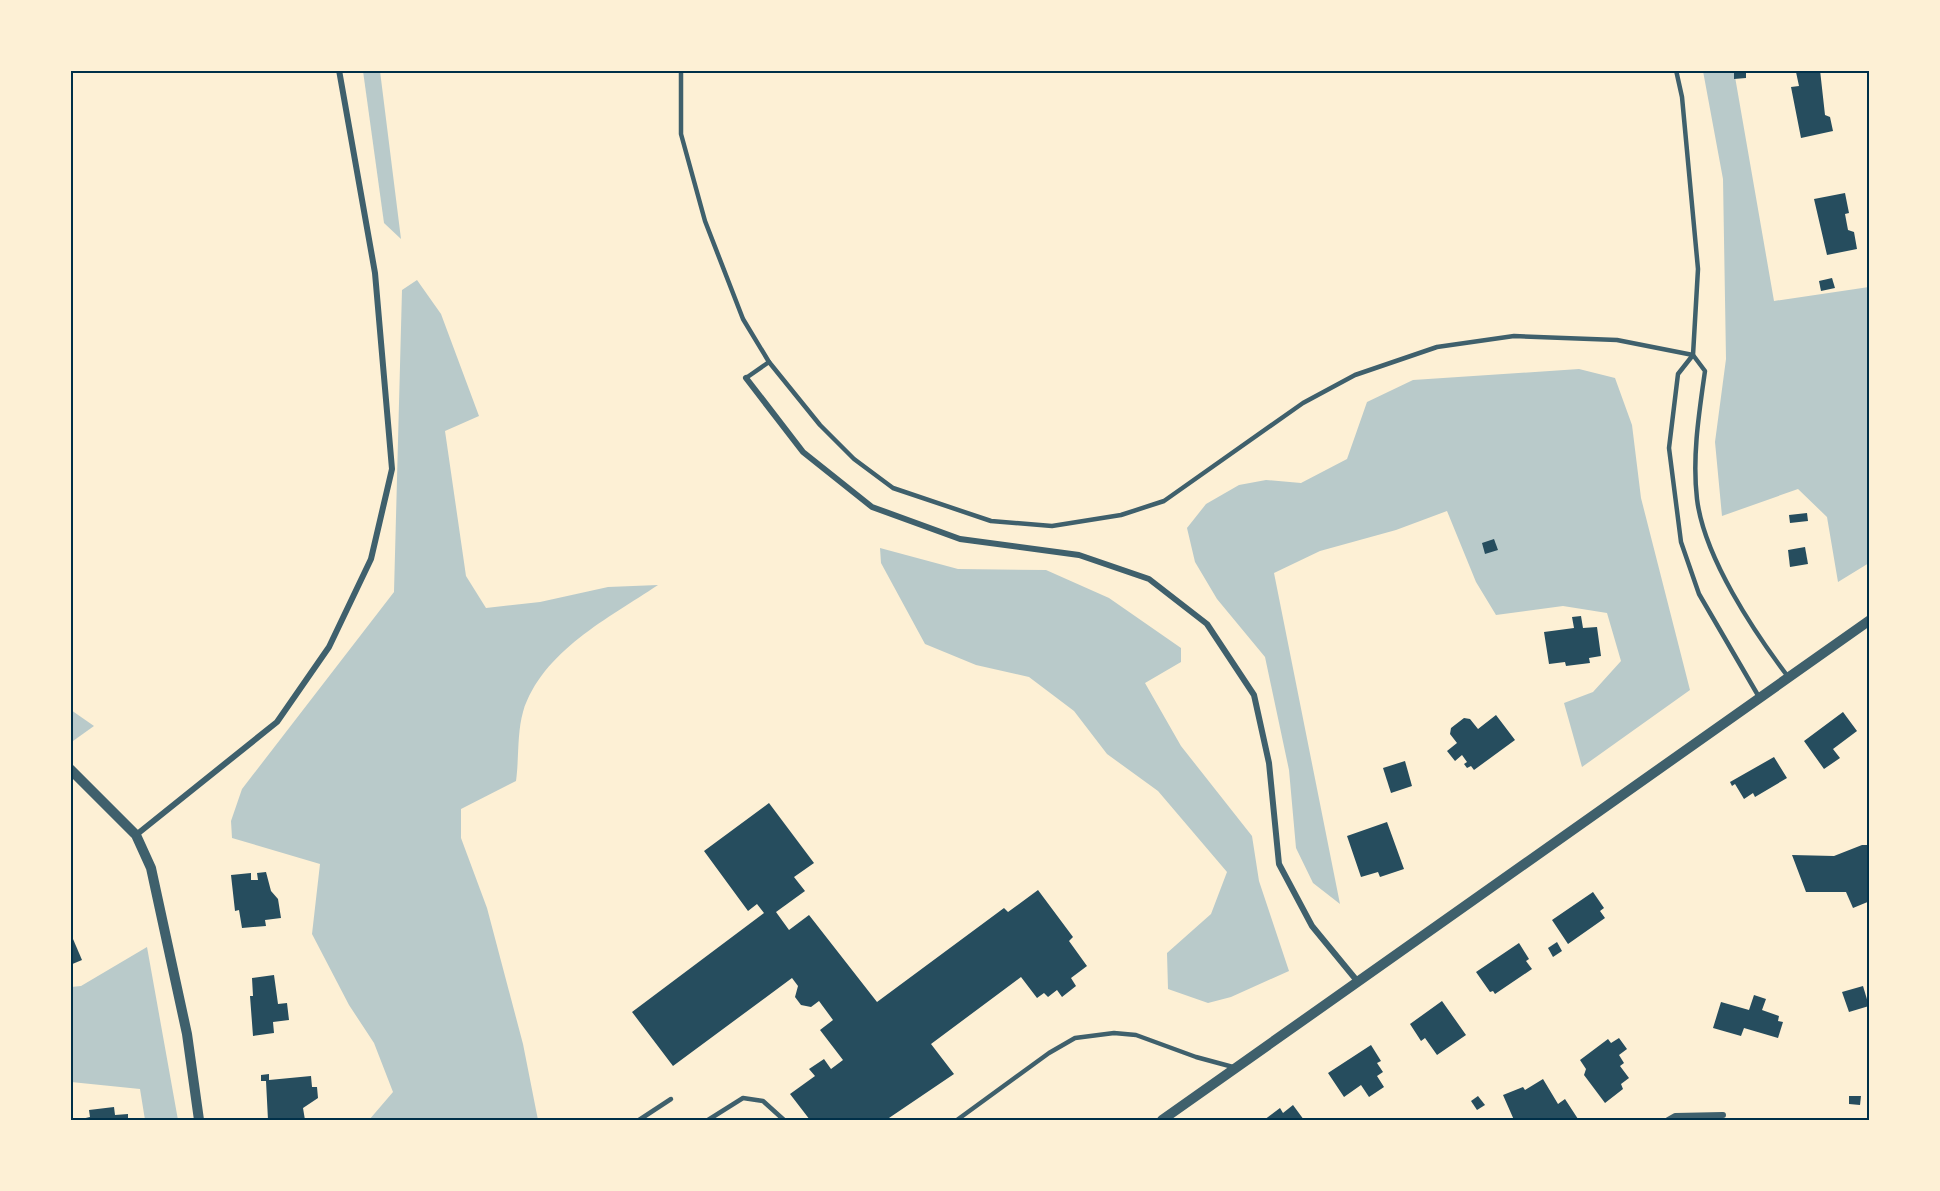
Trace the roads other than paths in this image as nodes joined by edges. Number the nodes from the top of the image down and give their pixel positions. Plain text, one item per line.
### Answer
1 (339, 70) edge
2 (681, 70) edge
3 (1676, 70) edge
4 (1693, 355) junction
5 (769, 362) junction
6 (746, 378) joint
7 (1869, 620) edge
8 (1789, 678) junction
9 (1760, 698) junction
10 (70, 769) edge
11 (136, 835) junction
12 (1358, 983) junction
13 (1239, 1067) junction
14 (671, 1099) dead end
15 (1723, 1115) dead end
16 (200, 1120) edge
17 (639, 1120) edge
18 (708, 1120) edge
19 (783, 1120) edge
20 (957, 1120) edge
21 (1162, 1120) edge
22 (1668, 1120) edge

1 - 11 street
2 - 5 lane
3 - 4 lane
4 - 5 lane
4 - 8 lane
4 - 9 lane
5 - 6 lane
6 - 12 street
7 - 8 street
8 - 9 street
9 - 12 street
10 - 11 street
11 - 16 street
12 - 13 street
13 - 20 lane
13 - 21 street
14 - 17 lane
15 - 22 street
18 - 19 lane

